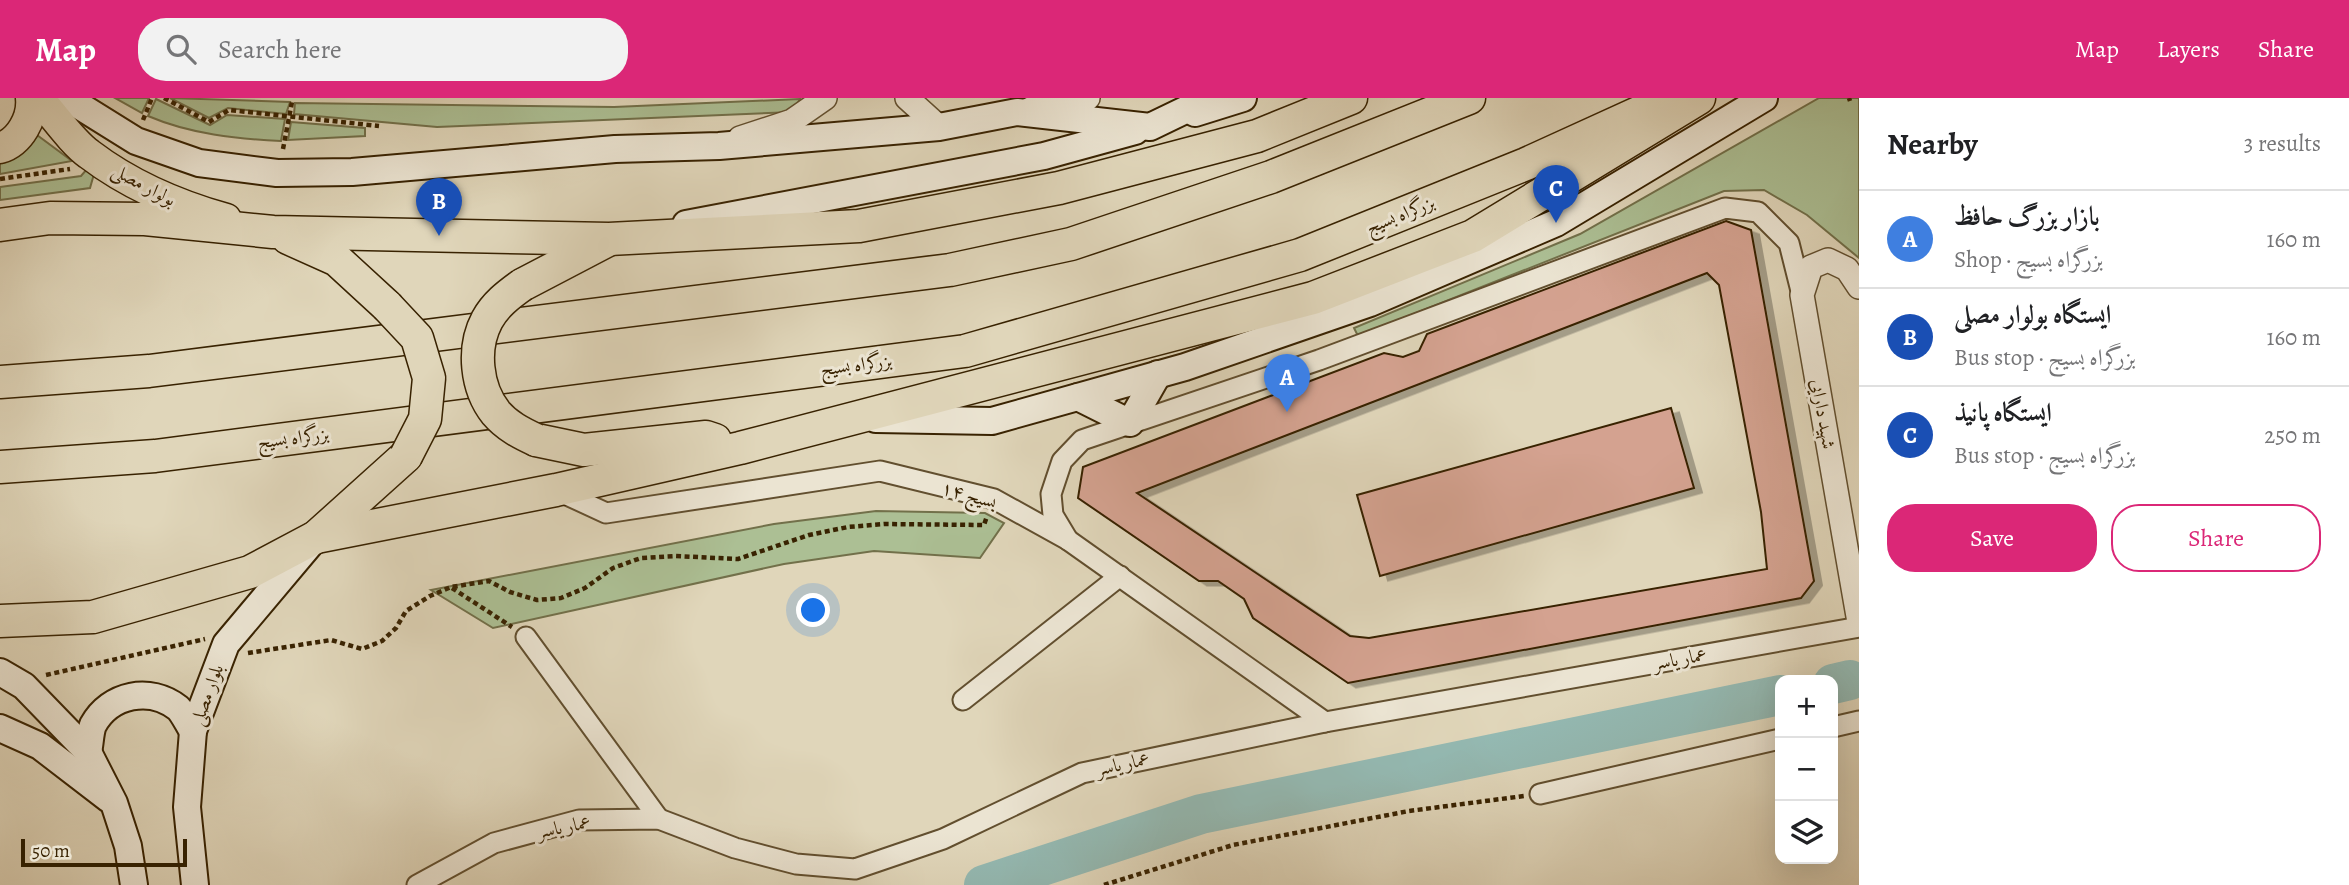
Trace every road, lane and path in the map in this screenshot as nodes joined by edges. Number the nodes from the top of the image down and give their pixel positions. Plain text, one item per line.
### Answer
1 (31, 98) edge
2 (38, 98) edge
3 (67, 98) edge
4 (164, 98) edge
5 (825, 98) edge
6 (907, 98) edge
7 (1088, 98) edge
8 (1210, 98) edge
9 (1243, 98) edge
10 (1351, 98) edge
11 (1469, 98) edge
12 (1671, 98) edge
13 (1699, 98) edge
14 (1764, 98) edge
15 (292, 102) dead end
16 (1017, 111) junction
17 (289, 117) junction
18 (379, 126) dead end
19 (939, 127) junction
20 (1150, 127) junction
21 (719, 146) junction
22 (0, 148) edge
23 (277, 173) junction
24 (0, 225) edge
25 (274, 232) junction
26 (609, 239) junction
27 (1859, 287) edge
28 (1802, 295) junction
29 (1158, 374) junction
30 (0, 382) edge
31 (1078, 397) junction
32 (854, 418) junction
33 (1130, 423) junction
34 (740, 448) junction
35 (0, 467) edge
36 (556, 490) junction
37 (994, 499) junction
38 (316, 537) junction
39 (1068, 540) junction
40 (1120, 576) junction
41 (451, 587) junction
42 (0, 621) edge
43 (1859, 622) edge
44 (1859, 627) edge
45 (526, 637) joint
46 (226, 644) junction
47 (0, 672) edge
48 (24, 687) junction
49 (963, 700) dead end
50 (1859, 721) edge
51 (1325, 722) junction
52 (1838, 726) edge
53 (0, 728) edge
54 (193, 731) junction
55 (1775, 740) edge
56 (88, 752) junction
57 (1540, 794) joint
58 (114, 803) junction
59 (659, 819) junction
60 (424, 883) edge
61 (134, 885) edge
62 (195, 885) edge
63 (1104, 885) edge

1 - 22 main road
2 - 25 main road, بولوار مصلی
3 - 23 main road
4 - 17 path
5 - 21 street
6 - 19 street
7 - 16 street
8 - 20 main road
9 - 20 main road
10 - 26 highway
11 - 30 highway
12 - 35 highway, بزرگراه بسیج
13 - 32 highway
14 - 29 main road
15 - 17 path
16 - 19 main road
16 - 20 main road
17 - 18 path
17 - 23 path
19 - 21 main road
20 - 26 main road
21 - 23 main road
24 - 25 highway
25 - 26 highway
25 - 38 highway, bridge
26 - 34 highway, bridge
27 - 28 street
28 - 33 street
28 - 43 street, شهید دارایی
29 - 31 main road
29 - 33 main road
31 - 32 main road
31 - 33 main road
32 - 34 highway
33 - 39 street
34 - 36 highway
36 - 37 street, بسیج ۱۴
36 - 38 highway
37 - 39 street, بسیج ۱۴
37 - 41 path
38 - 42 highway
38 - 46 main road, بلوار مصلی
39 - 40 street, بسیج ۱۴
40 - 49 street
40 - 51 street, بسیج ۱۴
41 - 45 path
41 - 46 path
44 - 51 street, عمار یاسر
45 - 59 street
46 - 48 path
46 - 54 main road, بلوار مصلی
47 - 48 main road
48 - 56 main road
50 - 52 street
51 - 59 street, عمار یاسر
53 - 58 main road
54 - 56 main road
54 - 62 main road, بلوار مصلی
55 - 57 street
56 - 58 main road
57 - 63 path
58 - 61 main road
59 - 60 street, عمار یاسر

